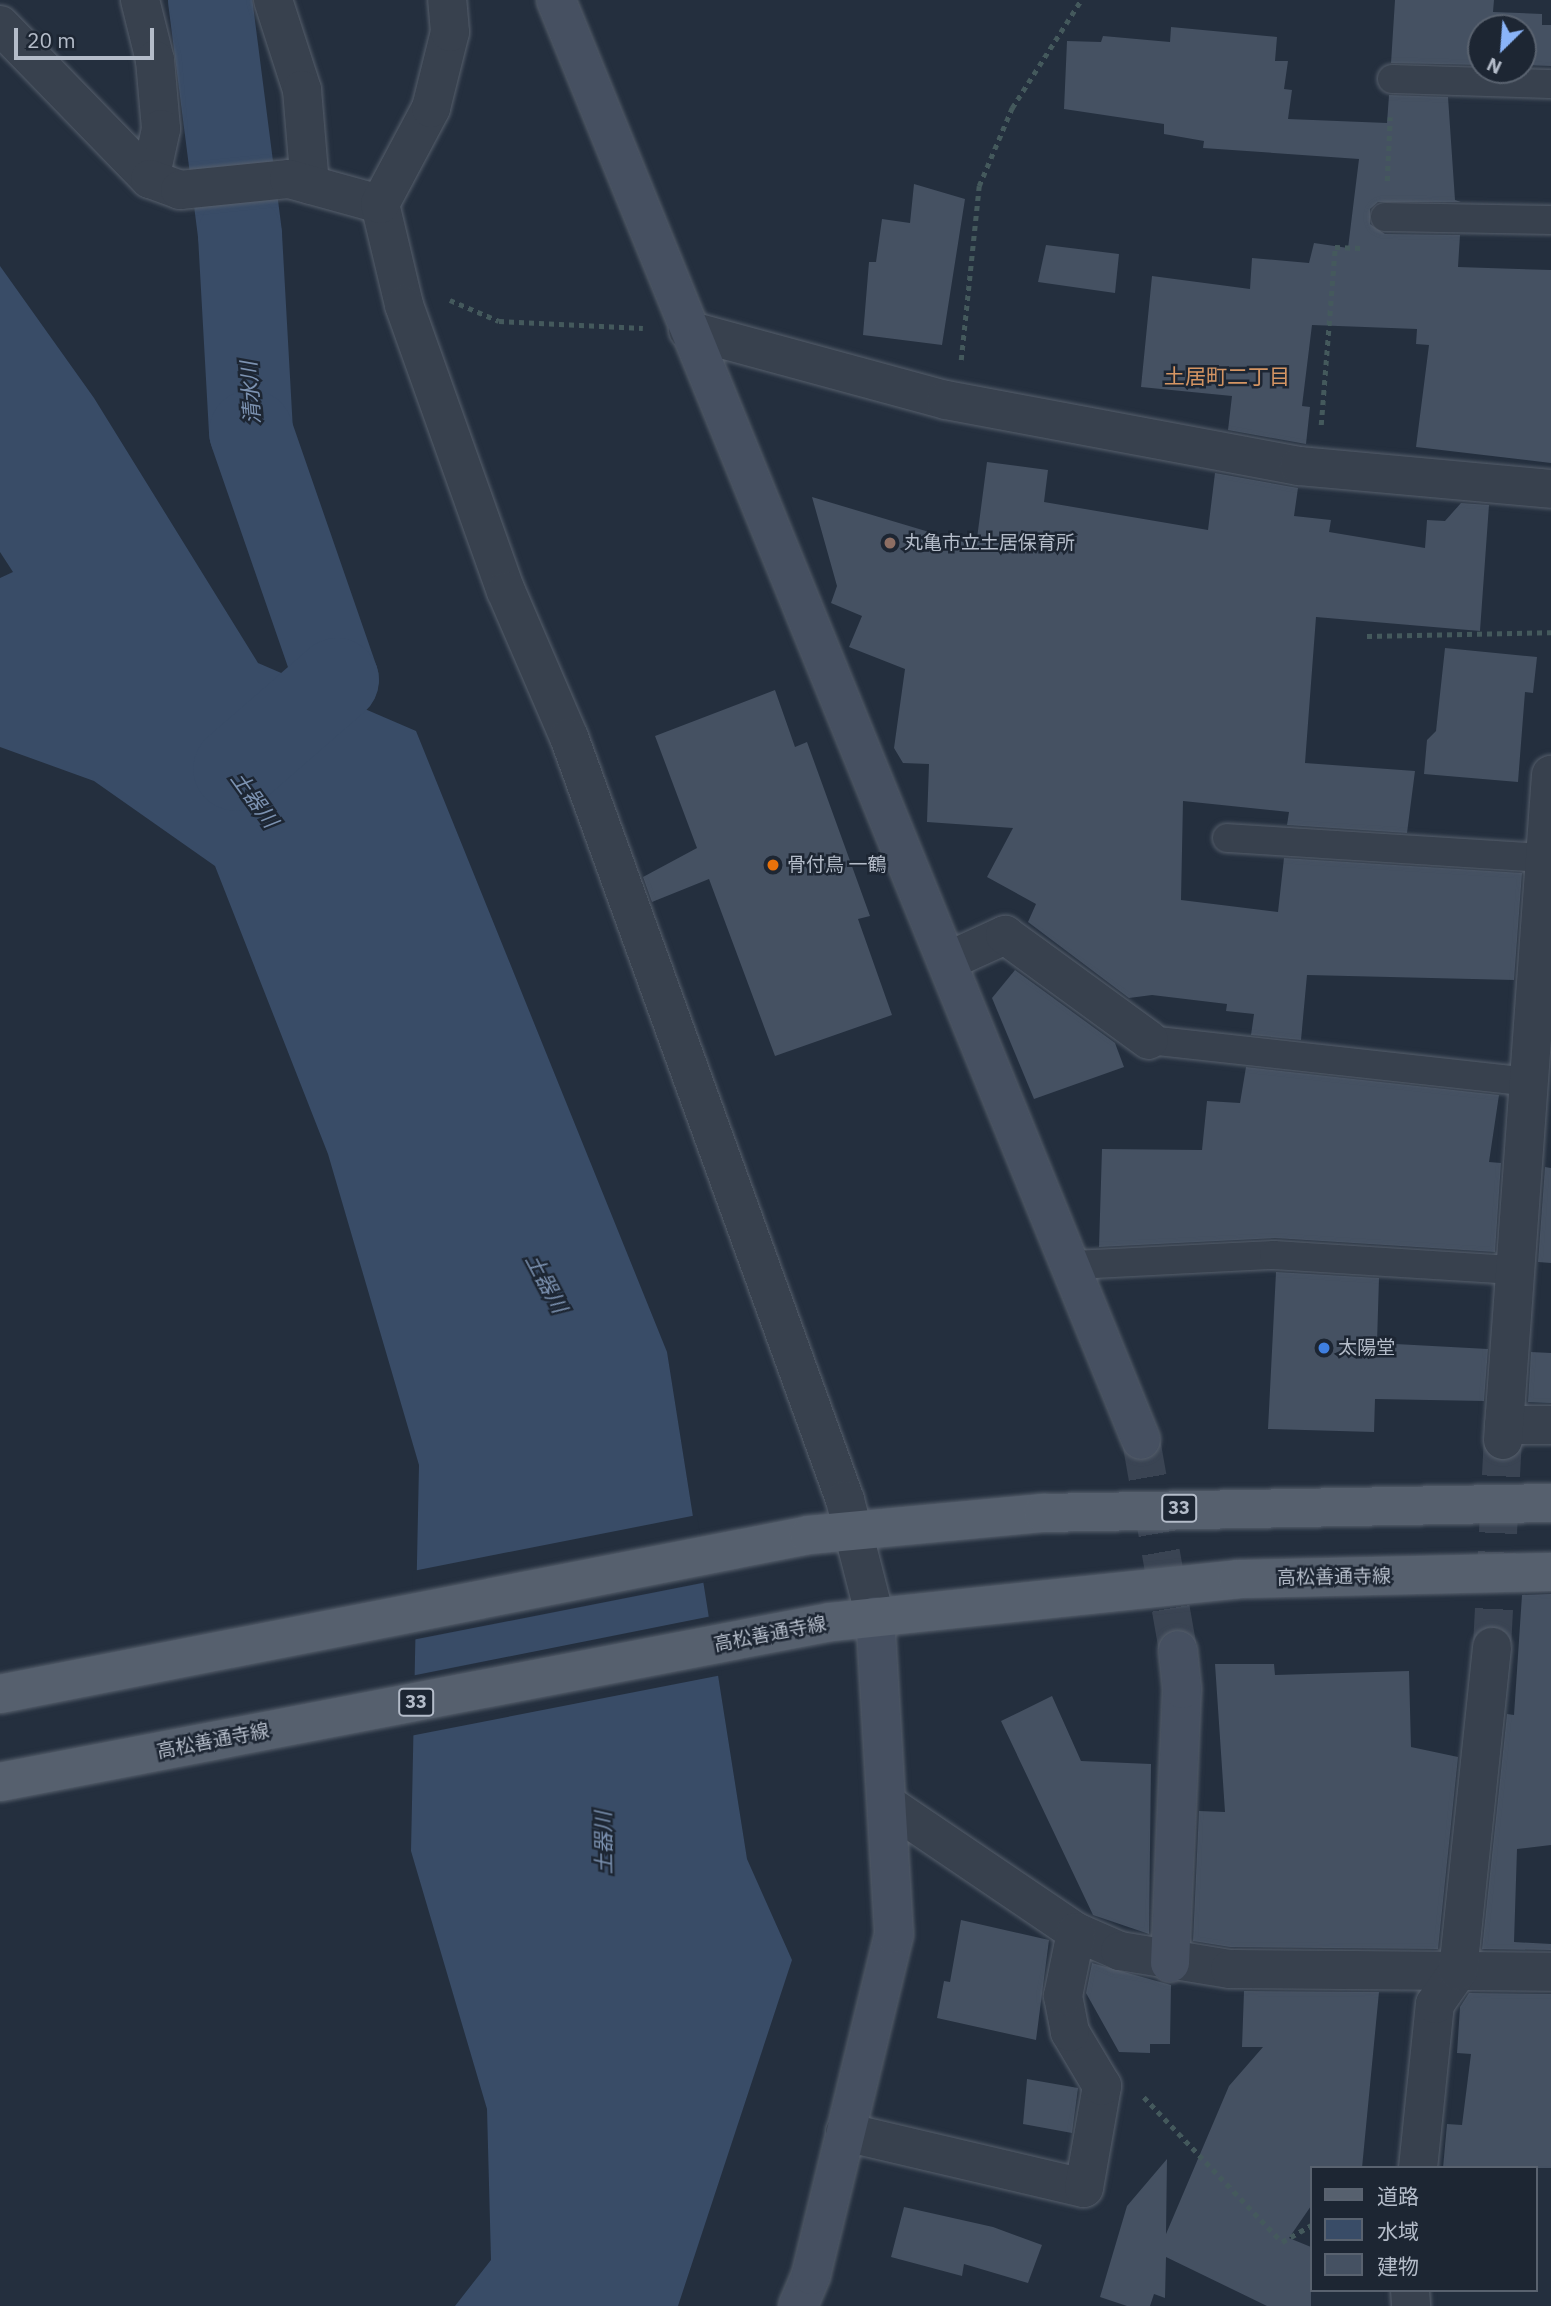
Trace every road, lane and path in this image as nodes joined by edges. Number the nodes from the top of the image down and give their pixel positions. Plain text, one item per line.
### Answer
1 (140, 0) edge
2 (273, 0) edge
3 (447, 0) edge
4 (556, 0) edge
5 (1081, 0) edge
6 (0, 25) edge
7 (1392, 79) joint
8 (1551, 84) edge
9 (299, 182) junction
10 (165, 184) junction
11 (380, 204) junction
12 (1385, 218) junction
13 (1551, 220) edge
14 (447, 296) dead end
15 (688, 330) junction
16 (957, 402) junction
17 (1317, 468) junction
18 (1551, 489) edge
19 (1551, 632) edge
20 (1367, 636) dead end
21 (1551, 775) edge
22 (1227, 838) dead end
23 (1545, 858) junction
24 (948, 961) junction
25 (1149, 1040) joint
26 (1529, 1082) junction
27 (1074, 1265) junction
28 (1515, 1270) junction
29 (1551, 1425) edge
30 (1141, 1440) tunnel mouth
31 (1551, 1503) edge
32 (855, 1530) junction
33 (1551, 1573) edge
34 (875, 1618) junction
35 (1492, 1647) tunnel mouth
36 (1178, 1650) tunnel mouth
37 (0, 1694) edge
38 (0, 1782) edge
39 (890, 1807) junction
40 (1076, 1932) junction
41 (1170, 1963) junction
42 (1458, 1971) junction
43 (1551, 1972) edge
44 (1137, 2089) dead end
45 (845, 2132) junction
46 (1418, 2166) edge
47 (1310, 2226) edge
48 (798, 2306) edge

1 - 10 street
2 - 9 street
3 - 11 street
4 - 15 street
5 - 16 path
6 - 10 street
7 - 8 lane
7 - 12 path
9 - 10 street
9 - 11 street
11 - 32 street
12 - 13 lane
12 - 17 path
14 - 15 path
15 - 16 street
15 - 24 street
16 - 17 street
17 - 18 street
19 - 20 path
21 - 23 street
22 - 23 lane
23 - 26 street
24 - 25 street
24 - 27 street
25 - 26 lane
26 - 28 street
27 - 28 lane
27 - 30 street
28 - 29 street
31 - 32 main road, 33
32 - 34 street
32 - 37 main road, 33
33 - 34 main road, 高松善通寺線 / 33
34 - 38 main road, 高松善通寺線 / 33
34 - 39 street
35 - 42 street
36 - 41 street
39 - 40 street
39 - 45 street
40 - 41 street
40 - 45 street
41 - 42 street
42 - 43 street
42 - 46 street
44 - 47 path
45 - 48 street

